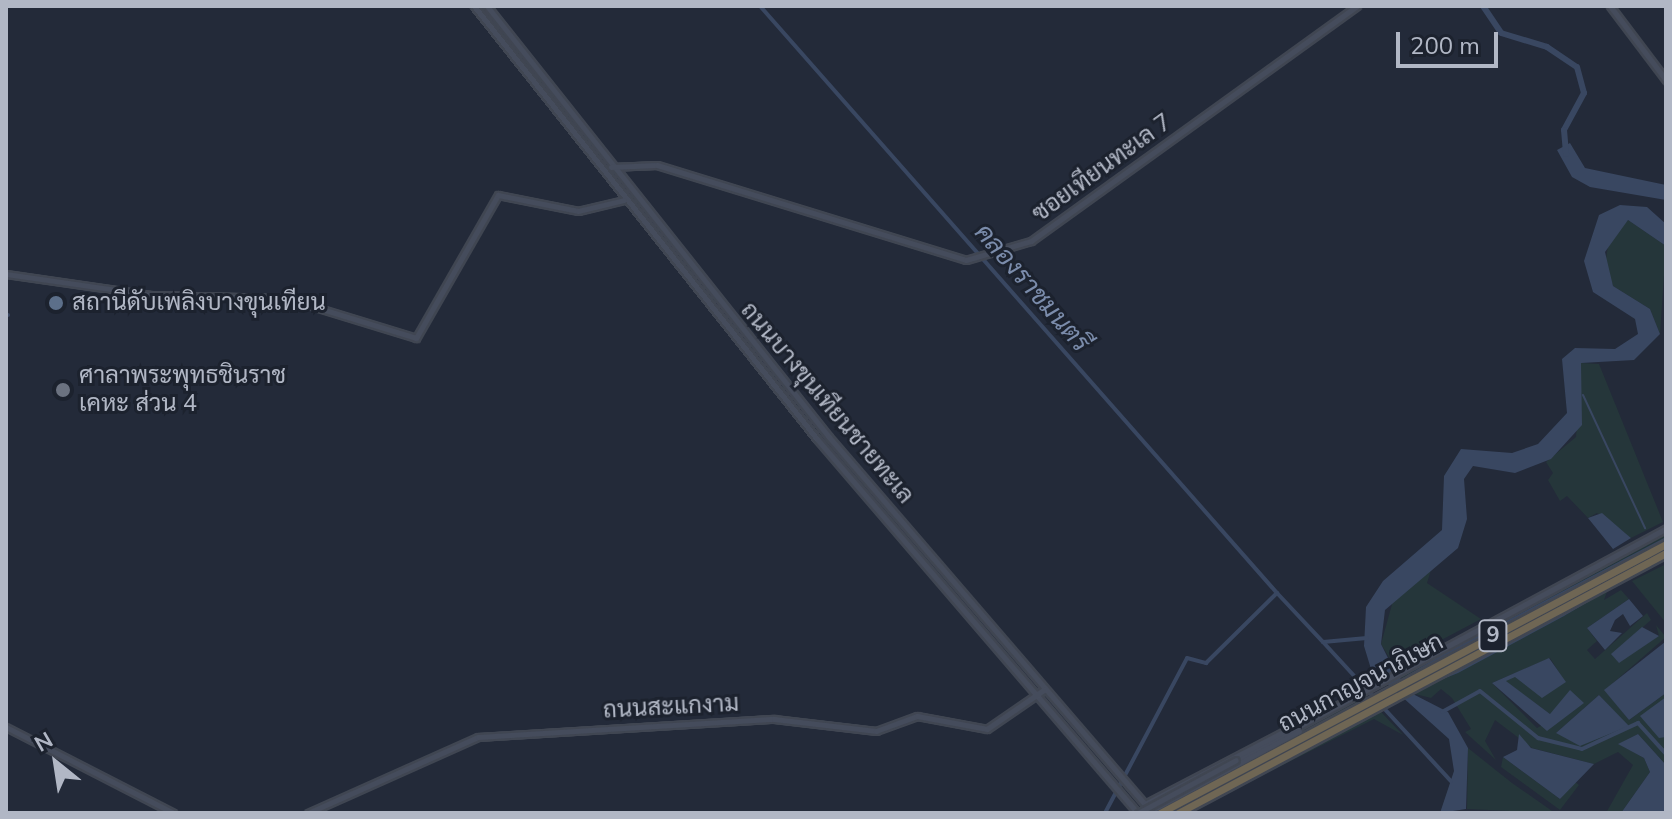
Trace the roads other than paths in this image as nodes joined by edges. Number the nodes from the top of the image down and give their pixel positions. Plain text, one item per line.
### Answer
1 (474, 6) edge
2 (487, 6) edge
3 (1357, 6) edge
4 (1610, 6) edge
5 (1666, 80) edge
6 (603, 158) junction
7 (594, 164) junction
8 (611, 167) junction
9 (624, 200) junction
10 (6, 274) edge
11 (843, 454) junction
12 (836, 461) junction
13 (853, 465) junction
14 (845, 472) junction
15 (1666, 528) edge
16 (1666, 544) edge
17 (1666, 553) edge
18 (1045, 689) junction
19 (1038, 695) junction
20 (1337, 706) junction
21 (6, 727) edge
22 (1145, 804) junction
23 (1135, 812) edge
24 (1151, 812) edge
25 (173, 813) edge
26 (308, 813) edge
27 (1160, 813) edge
28 (1178, 813) edge

1 - 7 main road, ถนนบางขุนเทียนชายทะเล
2 - 6 main road, ถนนบางขุนเทียนชายทะเล
3 - 8 main road, ซอยเทียนทะเล 7
4 - 5 main road
6 - 7 main road
6 - 8 main road, ถนนบางขุนเทียนชายทะเล
7 - 9 main road, ถนนบางขุนเทียนชายทะเล
8 - 11 main road, ถนนบางขุนเทียนชายทะเล
9 - 10 main road
9 - 12 main road, ถนนบางขุนเทียนชายทะเล
11 - 12 main road
11 - 13 main road, ถนนบางขุนเทียนชายทะเล
12 - 14 main road, ถนนบางขุนเทียนชายทะเล
13 - 14 main road
13 - 18 main road, ถนนบางขุนเทียนชายทะเล
14 - 19 main road, ถนนบางขุนเทียนชายทะเล
15 - 20 main road
16 - 27 highway, ถนนกาญจนาภิเษก / 9
17 - 28 highway, ถนนกาญจนาภิเษก / 9
18 - 19 main road, ถนนสะแกงาม
18 - 22 main road, ถนนบางขุนเทียนชายทะเล
19 - 23 main road, ถนนบางขุนเทียนชายทะเล
19 - 26 main road, ถนนสะแกงาม
20 - 22 main road
20 - 23 main road, bridge
20 - 24 main road
21 - 25 main road
22 - 24 main road, ถนนบางขุนเทียนชายทะเล

